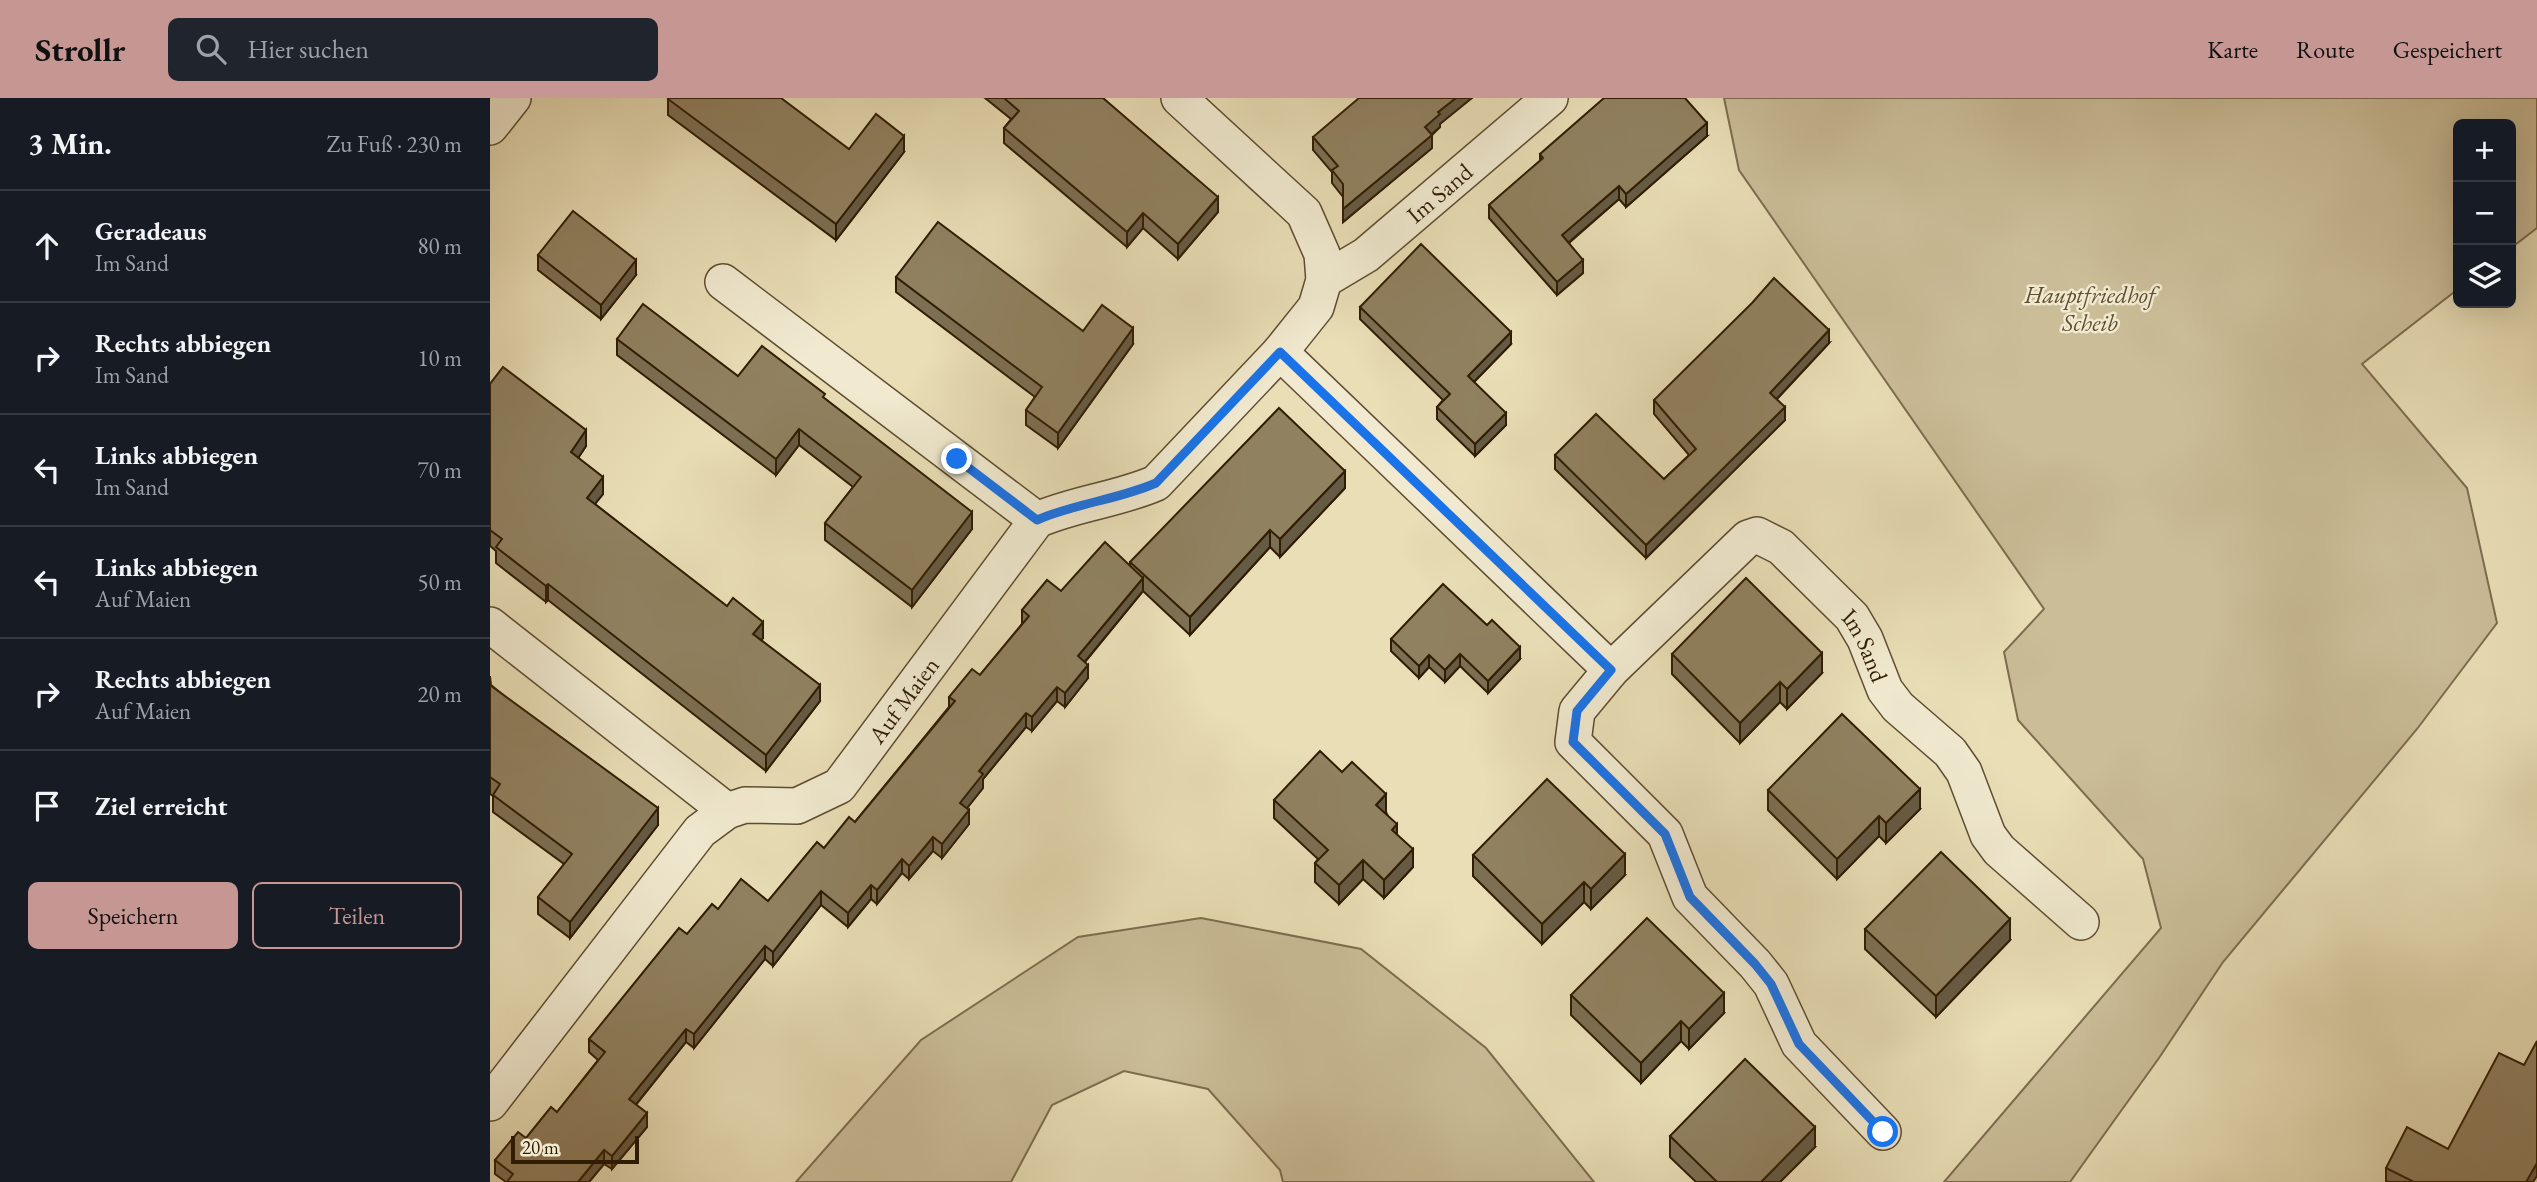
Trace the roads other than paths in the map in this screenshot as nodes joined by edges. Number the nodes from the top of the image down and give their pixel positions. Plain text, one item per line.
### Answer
1 (513, 98) edge
2 (1179, 98) edge
3 (1550, 98) edge
4 (490, 127) edge
5 (1324, 280) junction
6 (723, 282) dead end
7 (1280, 352) junction
8 (1037, 520) junction
9 (490, 625) edge
10 (1611, 670) junction
11 (727, 811) junction
12 (2081, 922) dead end
13 (490, 1103) edge
14 (1883, 1132) dead end

1 - 4 street
2 - 5 street
3 - 5 street, Im Sand
5 - 7 street
6 - 8 street
7 - 8 street
7 - 10 street
8 - 11 street, Auf Maien
9 - 11 street
10 - 12 street, Im Sand
10 - 14 street, Im Sand
11 - 13 street, Auf Maien

